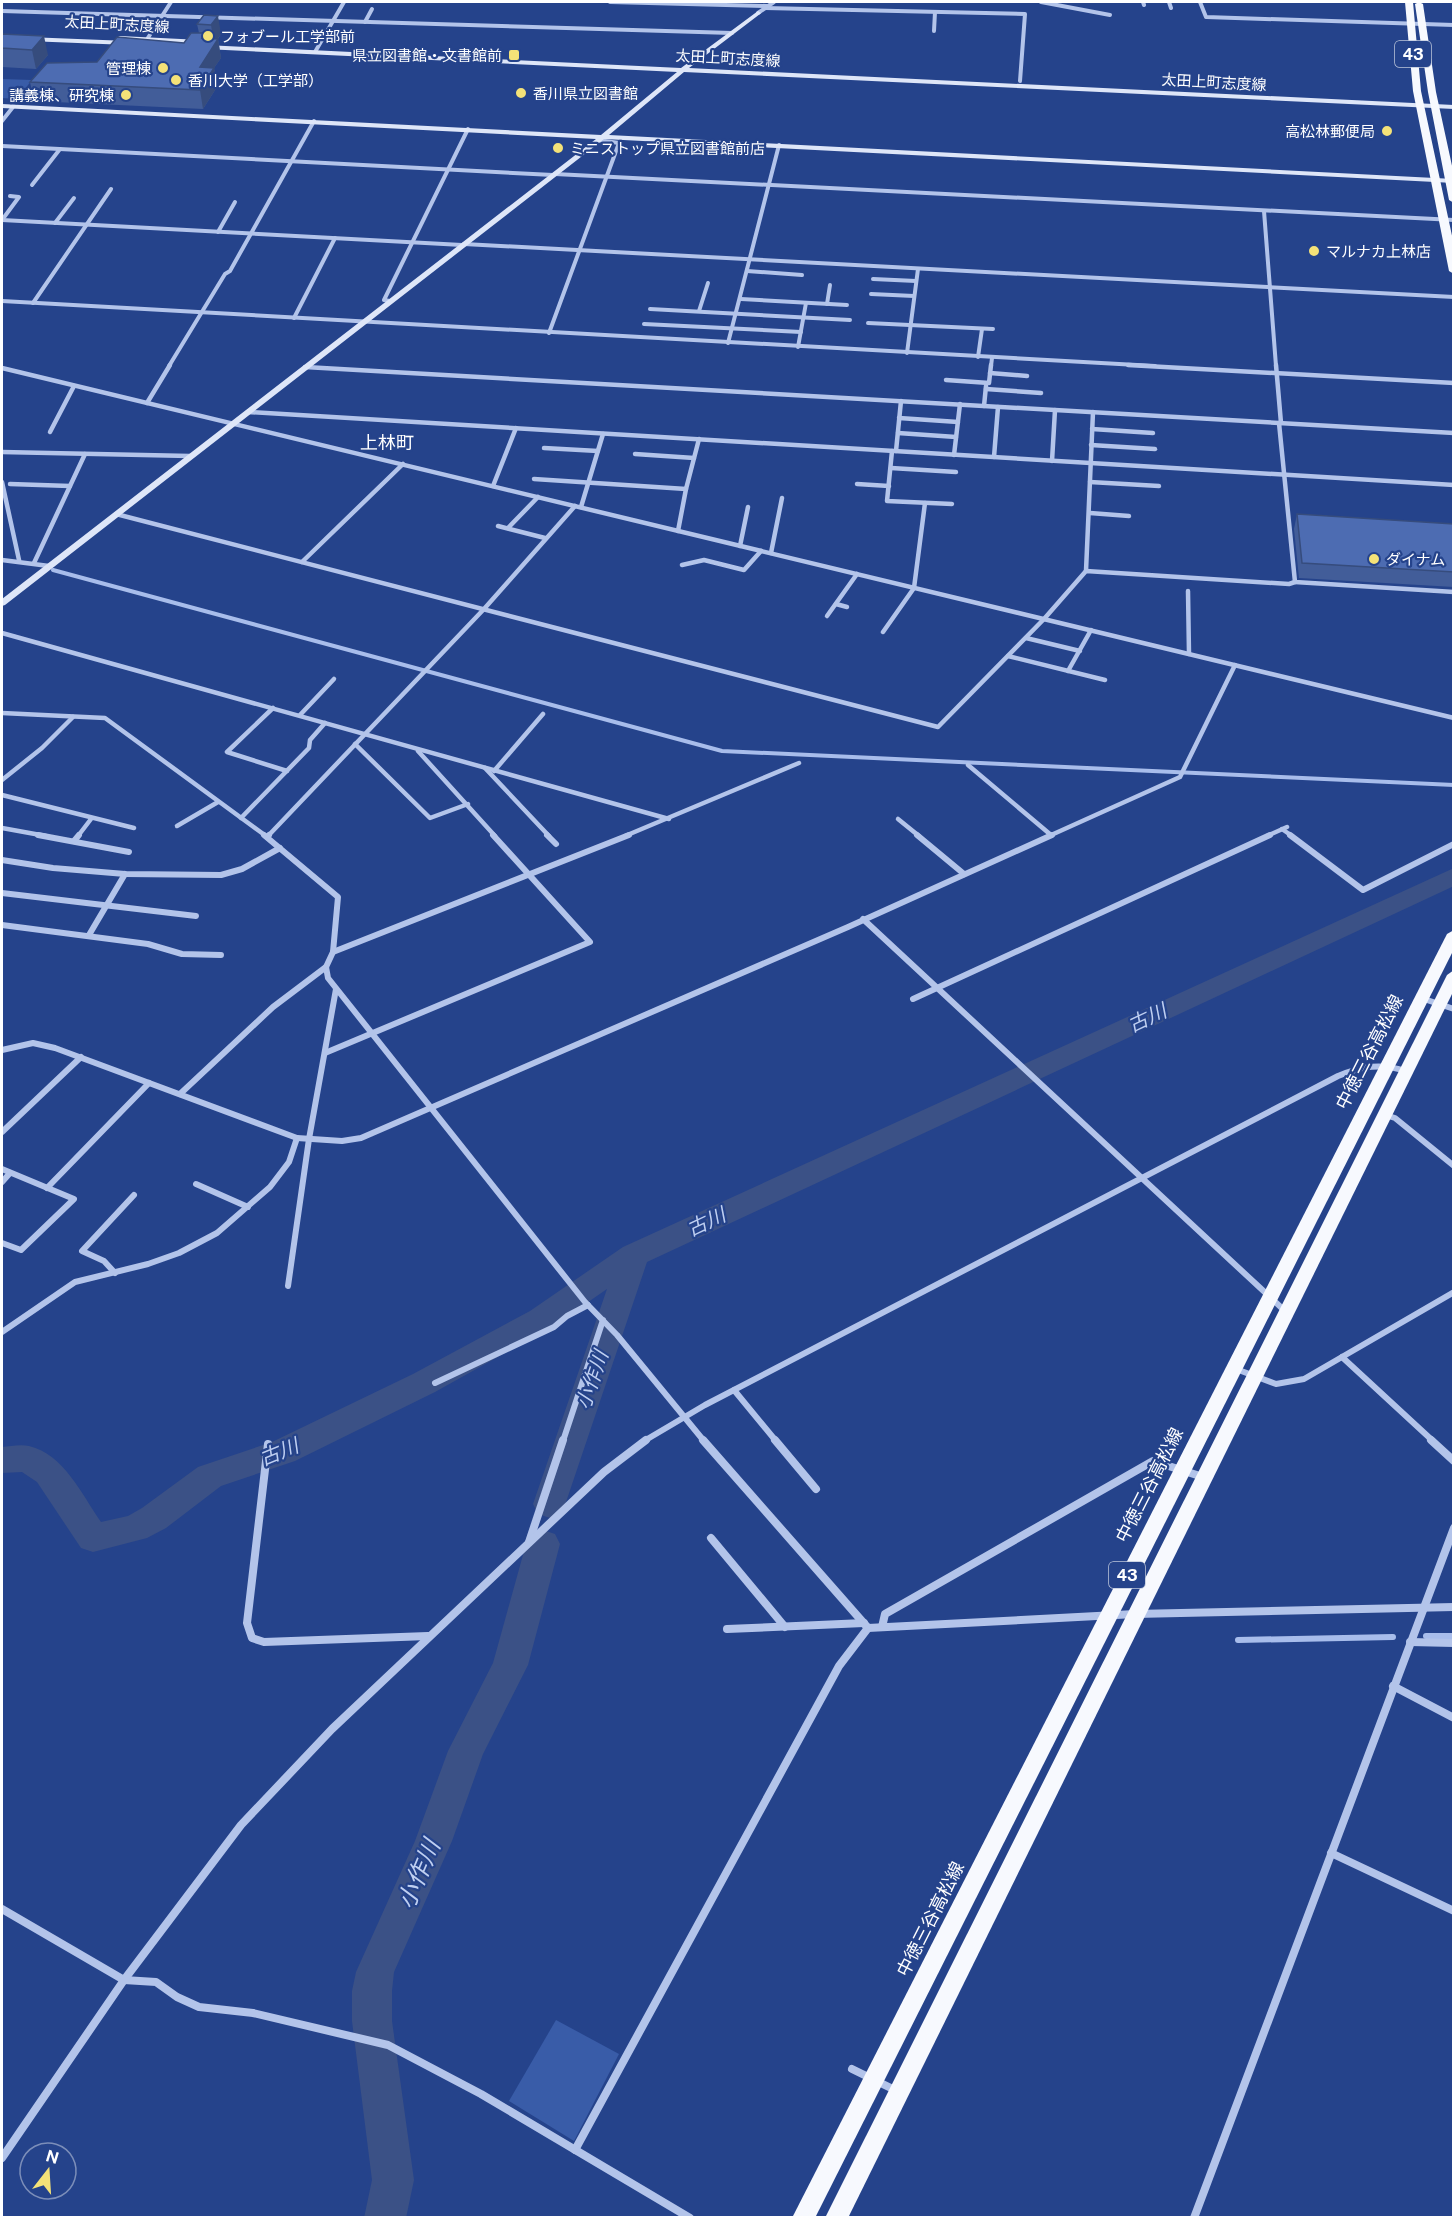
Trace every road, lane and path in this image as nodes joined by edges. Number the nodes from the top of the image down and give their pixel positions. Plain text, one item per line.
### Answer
1 (171, 2) edge
2 (344, 2) edge
3 (610, 2) edge
4 (774, 2) edge
5 (1041, 2) edge
6 (1168, 2) edge
7 (1200, 2) edge
8 (1409, 2) edge
9 (1419, 2) edge
10 (1171, 8) dead end
11 (372, 9) dead end
12 (763, 9) junction
13 (2, 11) edge
14 (935, 12) junction
15 (402, 15) dead end
16 (1110, 15) dead end
17 (162, 16) junction
18 (332, 21) junction
19 (365, 22) junction
20 (399, 23) junction
21 (1410, 23) junction
22 (1420, 24) junction
23 (1454, 25) edge
24 (934, 31) dead end
25 (2, 33) edge
26 (732, 33) junction
27 (2, 38) edge
28 (145, 42) junction
29 (316, 50) junction
30 (687, 67) junction
31 (1020, 81) junction
32 (1454, 101) edge
33 (1420, 103) junction
34 (1436, 103) junction
35 (2, 106) edge
36 (13, 107) junction
37 (1454, 107) edge
38 (2, 121) edge
39 (314, 122) junction
40 (468, 129) junction
41 (602, 138) junction
42 (779, 145) junction
43 (2, 146) edge
44 (60, 149) junction
45 (292, 161) junction
46 (449, 169) junction
47 (554, 174) junction
48 (608, 177) junction
49 (1434, 180) junction
50 (1451, 181) edge
51 (32, 184) dead end
52 (768, 185) junction
53 (111, 189) dead end
54 (10, 196) dead end
55 (74, 198) dead end
56 (1454, 200) edge
57 (235, 202) dead end
58 (1264, 211) junction
59 (1442, 219) junction
60 (2, 220) edge
61 (1454, 220) edge
62 (55, 223) junction
63 (86, 225) junction
64 (218, 232) junction
65 (252, 233) junction
66 (335, 238) junction
67 (412, 243) junction
68 (463, 245) junction
69 (579, 250) junction
70 (750, 260) junction
71 (918, 269) junction
72 (747, 272) junction
73 (1454, 272) edge
74 (802, 275) dead end
75 (873, 279) dead end
76 (916, 281) junction
77 (708, 283) dead end
78 (830, 285) dead end
79 (1270, 288) junction
80 (871, 294) dead end
81 (914, 296) junction
82 (1454, 297) edge
83 (741, 299) junction
84 (2, 301) edge
85 (390, 301) junction
86 (33, 303) junction
87 (806, 303) junction
88 (827, 304) junction
89 (847, 305) dead end
90 (650, 309) dead end
91 (699, 311) junction
92 (203, 314) junction
93 (737, 314) junction
94 (803, 317) junction
95 (294, 318) junction
96 (850, 320) dead end
97 (363, 322) junction
98 (868, 323) dead end
99 (644, 324) dead end
100 (911, 325) junction
101 (687, 326) junction
102 (733, 328) junction
103 (982, 329) junction
104 (993, 329) dead end
105 (801, 332) junction
106 (549, 333) junction
107 (683, 340) junction
108 (728, 343) junction
109 (798, 347) junction
110 (907, 353) junction
111 (978, 357) junction
112 (992, 358) junction
113 (305, 367) junction
114 (2, 368) edge
115 (990, 373) junction
116 (1276, 374) junction
117 (1027, 376) dead end
118 (946, 380) dead end
119 (986, 383) junction
120 (1454, 383) edge
121 (74, 386) junction
122 (986, 389) junction
123 (1041, 393) dead end
124 (901, 401) junction
125 (147, 403) junction
126 (960, 405) junction
127 (984, 406) junction
128 (998, 407) junction
129 (1054, 410) junction
130 (248, 412) junction
131 (1093, 412) junction
132 (899, 418) junction
133 (958, 422) junction
134 (232, 423) junction
135 (1280, 423) junction
136 (516, 428) junction
137 (1092, 429) junction
138 (50, 432) dead end
139 (1153, 433) dead end
140 (1454, 433) edge
141 (603, 434) junction
142 (897, 434) junction
143 (956, 437) junction
144 (699, 439) junction
145 (1092, 445) junction
146 (544, 448) dead end
147 (1155, 449) dead end
148 (598, 451) junction
149 (894, 451) junction
150 (2, 452) edge
151 (84, 454) junction
152 (635, 454) dead end
153 (954, 455) junction
154 (190, 456) junction
155 (994, 457) junction
156 (694, 458) junction
157 (1052, 461) junction
158 (1090, 463) junction
159 (403, 464) junction
160 (891, 468) junction
161 (956, 472) dead end
162 (1284, 475) junction
163 (534, 478) dead end
164 (2, 482) edge
165 (589, 482) junction
166 (1090, 482) junction
167 (10, 484) dead end
168 (857, 484) dead end
169 (1454, 485) edge
170 (70, 486) junction
171 (493, 486) junction
172 (889, 486) junction
173 (1159, 486) dead end
174 (686, 489) junction
175 (538, 497) junction
176 (782, 498) dead end
177 (925, 503) junction
178 (952, 504) dead end
179 (578, 507) junction
180 (748, 507) dead end
181 (1089, 513) junction
182 (116, 514) junction
183 (1129, 516) dead end
184 (498, 526) dead end
185 (508, 528) junction
186 (678, 531) junction
187 (545, 538) junction
188 (740, 546) junction
189 (761, 551) junction
190 (771, 553) junction
191 (2, 560) edge
192 (19, 560) junction
193 (302, 562) junction
194 (34, 563) junction
195 (682, 565) dead end
196 (49, 566) junction
197 (1086, 571) junction
198 (856, 574) junction
199 (1295, 582) junction
200 (914, 588) junction
201 (1188, 591) dead end
202 (1454, 592) edge
203 (2, 603) edge
204 (836, 604) junction
205 (847, 607) dead end
206 (484, 609) junction
207 (827, 616) dead end
208 (1044, 619) junction
209 (1091, 630) junction
210 (884, 632) dead end
211 (2, 633) edge
212 (1026, 638) junction
213 (1080, 651) junction
214 (1189, 654) junction
215 (1008, 656) junction
216 (1235, 665) junction
217 (1068, 671) junction
218 (334, 679) dead end
219 (1105, 680) dead end
220 (273, 708) junction
221 (2, 713) edge
222 (543, 714) dead end
223 (300, 716) junction
224 (70, 717) junction
225 (1454, 718) edge
226 (325, 723) junction
227 (363, 734) junction
228 (355, 744) junction
229 (417, 749) junction
230 (799, 763) dead end
231 (968, 765) dead end
232 (484, 768) junction
233 (287, 771) junction
234 (494, 771) junction
235 (2, 780) edge
236 (2, 795) edge
237 (218, 802) junction
238 (468, 804) junction
239 (241, 818) junction
240 (91, 819) junction
241 (669, 819) junction
242 (898, 819) dead end
243 (177, 826) dead end
244 (2, 828) edge
245 (134, 828) dead end
246 (1052, 835) junction
247 (267, 837) junction
248 (74, 841) junction
249 (556, 844) dead end
250 (1454, 844) edge
251 (280, 848) junction
252 (129, 852) dead end
253 (2, 860) edge
254 (529, 872) junction
255 (125, 874) junction
256 (964, 874) junction
257 (2, 893) edge
258 (106, 905) junction
259 (196, 916) dead end
260 (861, 920) junction
261 (2, 925) edge
262 (1454, 934) edge
263 (89, 935) junction
264 (333, 952) junction
265 (221, 955) dead end
266 (326, 967) junction
267 (1454, 975) edge
268 (336, 989) junction
269 (936, 989) junction
270 (1420, 998) junction
271 (913, 999) dead end
272 (1446, 1007) edge
273 (372, 1035) junction
274 (2, 1050) edge
275 (325, 1053) junction
276 (81, 1057) junction
277 (1387, 1065) junction
278 (1406, 1071) junction
279 (149, 1083) junction
280 (180, 1094) junction
281 (430, 1108) junction
282 (1383, 1114) junction
283 (2, 1132) edge
284 (297, 1138) junction
285 (309, 1139) junction
286 (1454, 1166) edge
287 (2, 1169) edge
288 (10, 1173) junction
289 (1142, 1177) junction
290 (2, 1182) edge
291 (196, 1184) dead end
292 (47, 1188) junction
293 (134, 1195) dead end
294 (248, 1207) junction
295 (2, 1242) edge
296 (115, 1273) junction
297 (288, 1286) dead end
298 (1454, 1292) edge
299 (1269, 1296) junction
300 (587, 1303) junction
301 (1285, 1311) junction
302 (604, 1322) junction
303 (2, 1332) edge
304 (1342, 1357) junction
305 (1233, 1368) junction
306 (1255, 1376) junction
307 (435, 1383) dead end
308 (734, 1390) junction
309 (683, 1417) junction
310 (268, 1444) dead end
311 (1454, 1461) edge
312 (1181, 1468) junction
313 (1204, 1477) junction
314 (816, 1490) dead end
315 (1454, 1528) edge
316 (711, 1538) dead end
317 (528, 1543) junction
318 (1423, 1607) junction
319 (1454, 1607) edge
320 (1135, 1614) junction
321 (1106, 1617) junction
322 (866, 1626) junction
323 (784, 1627) junction
324 (882, 1627) junction
325 (727, 1629) dead end
326 (429, 1636) junction
327 (1410, 1642) junction
328 (1454, 1643) edge
329 (1393, 1686) junction
330 (1454, 1718) edge
331 (1331, 1853) junction
332 (2, 1909) edge
333 (1454, 1911) edge
334 (124, 1980) junction
335 (852, 2069) dead end
336 (873, 2078) junction
337 (899, 2091) junction
338 (575, 2150) junction
339 (2, 2158) edge
340 (690, 2217) edge
341 (803, 2217) edge
342 (836, 2217) edge
343 (1194, 2217) edge

1 - 17 street
2 - 18 street
3 - 12 street
4 - 12 street
5 - 16 street
6 - 10 street
7 - 21 street
8 - 21 main road, 43
9 - 22 main road, 43
11 - 19 street
12 - 14 street
12 - 26 street
13 - 17 street
14 - 24 street
14 - 31 street
15 - 20 street
17 - 18 street
17 - 28 street
18 - 19 street
18 - 29 street
19 - 20 street
20 - 26 street
21 - 22 street
21 - 33 main road, 43
22 - 23 street
22 - 34 main road, 43
25 - 28 street, 太田上町志度線
26 - 30 street
27 - 28 street, 太田上町志度線
28 - 29 street, 太田上町志度線
29 - 30 street, 太田上町志度線
30 - 31 street, 太田上町志度線
30 - 33 street, 太田上町志度線
30 - 41 street
31 - 33 street, 太田上町志度線
32 - 34 street, 太田上町志度線
33 - 34 street, 太田上町志度線
33 - 49 main road, 43
34 - 37 street, 太田上町志度線
34 - 50 main road, 43
35 - 36 street
36 - 38 street
36 - 39 street
39 - 40 street
39 - 45 street
40 - 41 street
40 - 46 street
41 - 42 street
41 - 47 street
41 - 48 street
42 - 49 street
42 - 52 street
43 - 44 street
44 - 45 street
44 - 51 street
45 - 46 street
45 - 65 street
46 - 47 street
46 - 67 street
47 - 48 street
47 - 68 street
48 - 52 street
48 - 69 street
49 - 50 street
49 - 59 main road, 43
50 - 56 main road, 43
52 - 58 street
52 - 70 street
53 - 63 street
54 - 60 street
55 - 62 street
57 - 64 street
58 - 59 street
58 - 79 street
59 - 61 street
59 - 73 main road, 43
60 - 62 street
62 - 63 street
63 - 64 street
63 - 86 street
64 - 65 street
65 - 66 street
65 - 92 street
66 - 67 street
66 - 95 street
67 - 68 street
67 - 85 street
68 - 69 street
68 - 85 street
69 - 70 street
69 - 106 street
70 - 71 street
70 - 72 street
71 - 76 street
71 - 79 street
72 - 74 street
72 - 83 street
75 - 76 street
76 - 81 street
77 - 91 street
78 - 88 street
79 - 82 street
79 - 116 street
80 - 81 street
81 - 100 street
83 - 87 street
83 - 93 street
84 - 86 street
85 - 97 street
86 - 92 street
87 - 88 street
87 - 94 street
88 - 89 street
90 - 91 street
91 - 93 street
92 - 95 street
92 - 125 street
93 - 94 street
93 - 102 street
94 - 96 street
94 - 105 street
95 - 97 street
97 - 106 street
97 - 113 street
98 - 100 street
99 - 101 street
100 - 103 street
100 - 110 street
101 - 102 street
101 - 107 street
102 - 105 street
102 - 108 street
103 - 104 street
103 - 111 street
105 - 109 street
106 - 107 street
107 - 108 street
108 - 109 street
109 - 110 street
110 - 111 street
111 - 112 street
112 - 115 street
112 - 116 street
113 - 124 street
113 - 130 street
114 - 121 street
115 - 117 street
115 - 119 street
116 - 120 street
116 - 135 street
118 - 119 street
119 - 122 street
121 - 125 street
121 - 138 street
122 - 123 street
122 - 127 street
124 - 126 street
124 - 132 street
125 - 134 street
126 - 127 street
126 - 133 street
127 - 128 street
128 - 129 street
128 - 155 street
129 - 131 street
129 - 157 street
130 - 134 street
130 - 136 street
131 - 135 street
131 - 137 street
132 - 133 street
132 - 142 street
133 - 143 street
134 - 154 street
134 - 159 street
135 - 140 street
135 - 162 street
136 - 141 street
136 - 171 street
137 - 139 street
137 - 145 street
141 - 144 street
141 - 148 street
142 - 143 street
142 - 149 street
143 - 153 street
144 - 149 street
144 - 156 street
145 - 147 street
145 - 158 street
146 - 148 street
148 - 165 street
149 - 153 street
149 - 160 street
150 - 151 street
151 - 154 street
151 - 170 street
152 - 156 street
153 - 155 street
154 - 182 street
155 - 157 street
156 - 174 street
157 - 158 street
158 - 162 street
158 - 166 street
159 - 171 street
159 - 193 street
160 - 161 street
160 - 172 street
162 - 169 street
162 - 199 street
163 - 165 street
164 - 192 street
165 - 174 street
165 - 179 street
166 - 173 street
166 - 181 street
167 - 170 street
168 - 172 street
170 - 194 street
171 - 175 street
172 - 177 street
174 - 186 street
175 - 179 street
175 - 185 street
176 - 190 street
177 - 178 street
177 - 200 street
179 - 186 street
179 - 187 street
180 - 188 street
181 - 183 street
181 - 197 street
182 - 193 street
182 - 196 street
184 - 185 street
185 - 187 street
186 - 188 street
187 - 206 street
188 - 189 street
189 - 190 street
189 - 195 street
190 - 198 street
191 - 192 street
192 - 194 street
193 - 206 street
194 - 196 street
196 - 203 street
197 - 199 street
197 - 208 street
198 - 200 street
198 - 204 street
199 - 202 street
200 - 208 street
200 - 210 street
201 - 214 street
204 - 205 street
204 - 207 street
206 - 215 street
206 - 227 street
208 - 209 street
208 - 212 street
209 - 213 street
209 - 214 street
211 - 220 street
212 - 213 street
212 - 215 street
213 - 217 street
214 - 216 street
215 - 217 street
216 - 225 street
216 - 246 street
217 - 219 street
218 - 223 street
220 - 223 street
220 - 233 street
221 - 224 street
222 - 234 street
223 - 226 street
224 - 235 street
224 - 237 street
226 - 227 street
226 - 233 street
227 - 228 street
227 - 229 street
228 - 238 street
228 - 247 street
229 - 232 street
229 - 238 street
230 - 241 street
231 - 246 street
232 - 234 street
232 - 249 street
233 - 239 street
234 - 241 street
236 - 240 street
237 - 239 street
237 - 243 street
238 - 254 street
239 - 247 street
240 - 245 street
240 - 248 street
241 - 254 street
242 - 256 street
244 - 248 street
246 - 256 street
247 - 251 street
248 - 252 street
250 - 269 street
251 - 255 street
251 - 264 street
253 - 255 street
254 - 264 street
254 - 273 street
255 - 258 street
256 - 260 street
257 - 258 street
258 - 259 street
258 - 263 street
260 - 269 street
260 - 281 street
261 - 263 street
262 - 270 main road, 中徳三谷高松線 / 43
263 - 265 street
264 - 266 street
266 - 268 street
266 - 280 street
267 - 272 main road, 43
268 - 273 street
268 - 275 street
269 - 271 street
269 - 289 street
270 - 272 street
270 - 277 main road, 中徳三谷高松線 / 43
272 - 278 main road, 43
273 - 275 street
273 - 281 street
274 - 276 street
275 - 285 street
276 - 279 street
276 - 283 street
277 - 278 street
277 - 289 street
277 - 299 main road, 中徳三谷高松線 / 43
278 - 282 main road, 43
279 - 280 street
279 - 292 street
280 - 284 street
281 - 285 street
281 - 300 street
282 - 286 street
282 - 301 main road, 43
284 - 285 street
284 - 294 street
285 - 297 street
287 - 288 street
288 - 290 street
288 - 292 street
289 - 299 street
289 - 308 street
291 - 294 street
292 - 295 street
293 - 296 street
294 - 296 street
296 - 303 street
298 - 304 street
299 - 301 street
299 - 305 main road, 中徳三谷高松線 / 43
300 - 302 street
300 - 307 street
301 - 306 main road, 43
302 - 309 street
302 - 317 street
304 - 306 street
304 - 311 street
305 - 306 street
305 - 312 main road, 中徳三谷高松線 / 43
306 - 313 main road, 43
308 - 309 street
308 - 314 street
309 - 317 street
309 - 322 street
310 - 326 street
312 - 313 street
312 - 321 main road, 中徳三谷高松線 / 43
312 - 324 street
313 - 320 main road, 43
315 - 318 street
316 - 323 street
317 - 326 street
318 - 319 street
318 - 320 street
318 - 327 street
320 - 321 street
320 - 337 main road, 43
321 - 324 street
321 - 336 main road, 中徳三谷高松線 / 43
322 - 323 street
322 - 324 street
322 - 338 street
323 - 325 street
326 - 334 street
327 - 328 street
327 - 329 street
329 - 330 street
329 - 331 street
331 - 333 street
331 - 343 street
332 - 334 street
334 - 338 street
334 - 339 street
335 - 336 street
336 - 337 street
336 - 341 main road, 中徳三谷高松線 / 43
337 - 342 main road, 43
338 - 340 street

